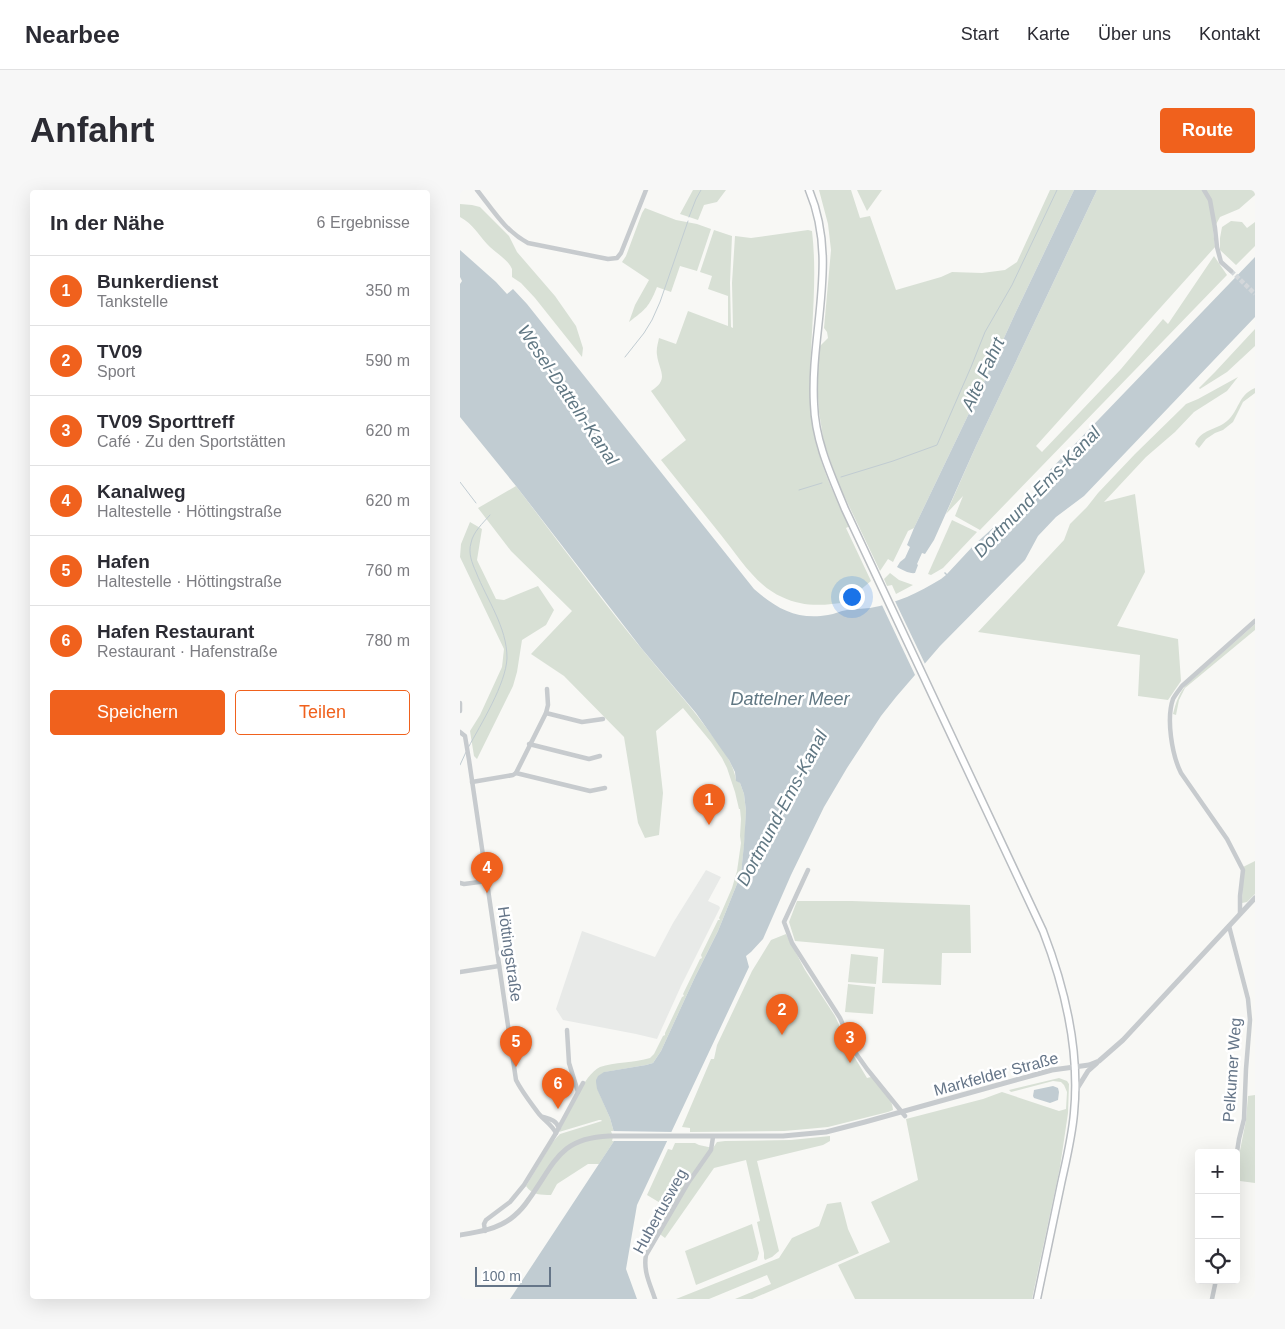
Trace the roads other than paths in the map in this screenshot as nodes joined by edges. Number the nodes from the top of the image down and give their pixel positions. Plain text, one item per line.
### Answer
1 (477, 190) edge
2 (646, 190) edge
3 (809, 190) edge
4 (1204, 190) edge
5 (1231, 271) tunnel mouth
6 (1255, 621) edge
7 (547, 689) dead end
8 (460, 704) edge
9 (460, 710) edge
10 (546, 713) junction
11 (603, 719) dead end
12 (460, 732) edge
13 (530, 744) junction
14 (600, 756) dead end
15 (516, 773) junction
16 (472, 782) junction
17 (604, 788) dead end
18 (808, 870) dead end
19 (486, 880) junction
20 (460, 883) edge
21 (1255, 898) edge
22 (1240, 914) junction
23 (1229, 926) junction
24 (499, 966) junction
25 (460, 972) edge
26 (567, 1030) dead end
27 (1100, 1061) junction
28 (1075, 1066) junction
29 (584, 1083) dead end
30 (578, 1092) junction
31 (1075, 1092) junction
32 (904, 1114) junction
33 (541, 1116) junction
34 (559, 1128) junction
35 (556, 1133) junction
36 (713, 1137) junction
37 (1237, 1149) edge
38 (485, 1231) junction
39 (460, 1235) edge
40 (1215, 1284) edge
41 (655, 1299) edge
42 (1037, 1299) edge
43 (1212, 1299) edge

1 - 2 street
3 - 28 main road
4 - 5 street
6 - 22 street
7 - 10 street
8 - 9 street
10 - 11 street
10 - 13 street
12 - 16 street, Höttingstraße
13 - 14 street
13 - 15 street
15 - 16 street
15 - 17 street
16 - 19 street, Höttingstraße
18 - 32 street
19 - 20 street
19 - 24 street, Höttingstraße
21 - 22 street
22 - 23 street
23 - 27 street
23 - 37 street, Pelkumer Weg
24 - 25 street
24 - 33 street, Höttingstraße
26 - 30 street
27 - 28 street, Markfelder Straße
27 - 31 street
28 - 31 main road
28 - 32 street, Markfelder Straße
29 - 30 street
30 - 34 street
31 - 42 main road
32 - 36 street, Markfelder Straße
33 - 34 street, Höttingstraße
33 - 35 street, Höttingstraße
34 - 35 street
35 - 38 street
36 - 38 street, Markfelder Straße
36 - 41 street, Hubertusweg
38 - 39 street, Markfelder Straße
40 - 43 street

